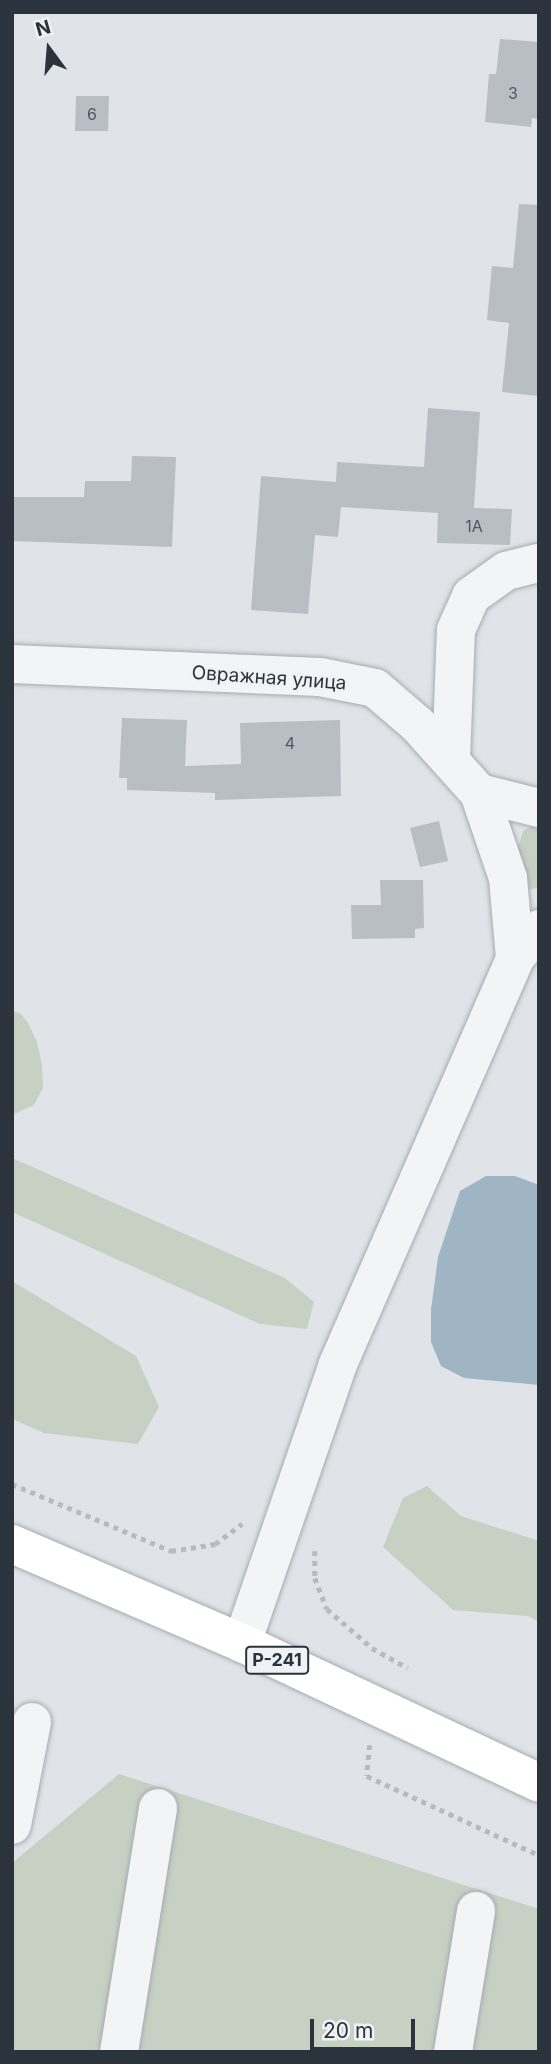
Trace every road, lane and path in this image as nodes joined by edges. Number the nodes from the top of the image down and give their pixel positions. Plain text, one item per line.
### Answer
1 (539, 563) edge
2 (12, 664) edge
3 (451, 760) junction
4 (479, 793) junction
5 (539, 807) edge
6 (539, 929) edge
7 (515, 958) junction
8 (12, 1484) edge
9 (245, 1521) dead end
10 (12, 1544) edge
11 (315, 1552) dead end
12 (242, 1643) junction
13 (408, 1668) dead end
14 (32, 1723) dead end
15 (370, 1745) dead end
16 (539, 1783) edge
17 (158, 1808) dead end
18 (12, 1825) edge
19 (539, 1856) edge
20 (476, 1911) dead end
21 (119, 2052) edge
22 (453, 2052) edge

1 - 3 street
2 - 3 street, Овражная улица
3 - 4 street, Овражная улица
4 - 5 street
4 - 7 street, Овражная улица
6 - 7 street
7 - 12 street
8 - 9 path
10 - 12 highway, Р-241
11 - 13 path
12 - 16 highway, Р-241
14 - 18 street
15 - 19 path
17 - 21 street
20 - 22 street

